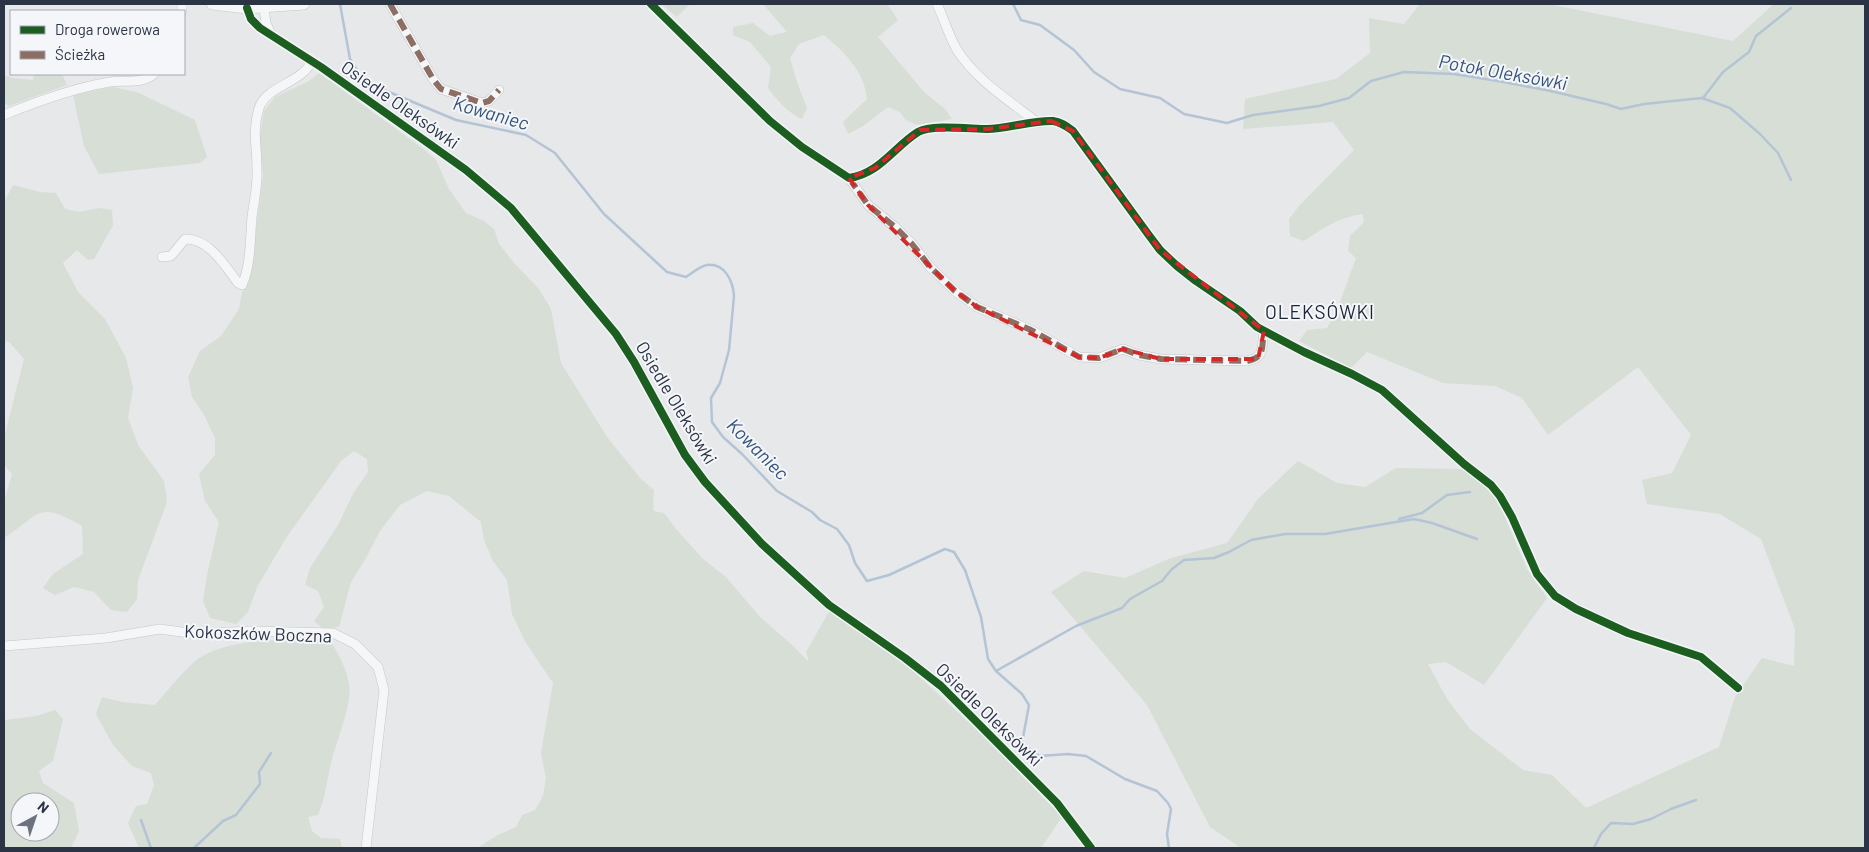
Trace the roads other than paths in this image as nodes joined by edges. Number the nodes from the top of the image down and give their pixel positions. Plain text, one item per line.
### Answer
1 (212, 4) edge
2 (304, 4) edge
3 (390, 4) edge
4 (651, 4) edge
5 (937, 4) edge
6 (247, 8) junction
7 (264, 8) junction
8 (272, 34) junction
9 (312, 61) junction
10 (153, 75) edge
11 (499, 90) dead end
12 (4, 115) edge
13 (1038, 123) junction
14 (848, 178) junction
15 (162, 258) dead end
16 (1264, 331) junction
17 (4, 646) edge
18 (1738, 688) dead end
19 (366, 848) edge
20 (1091, 848) edge

1 - 6 street
2 - 7 street
3 - 11 street
4 - 14 street
5 - 13 street
6 - 7 street
6 - 8 street, Osiedle Oleksówki
7 - 8 street
8 - 9 street, Osiedle Oleksówki
9 - 15 street
9 - 20 street, Osiedle Oleksówki
10 - 12 street
13 - 14 street
13 - 16 street
14 - 16 street
16 - 18 street
17 - 19 street, Kokoszków Boczna

